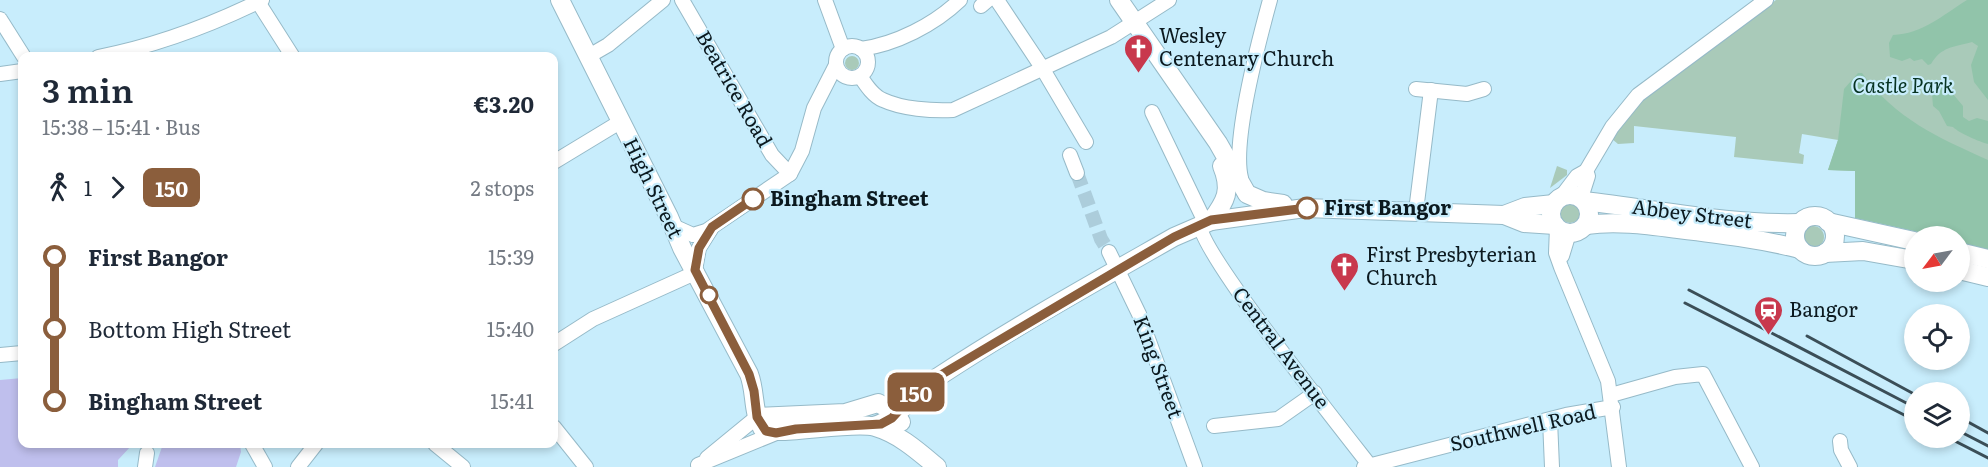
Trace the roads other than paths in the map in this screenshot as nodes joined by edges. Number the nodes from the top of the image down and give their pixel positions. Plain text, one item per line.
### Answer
1 (663, 0) edge
2 (682, 0) edge
3 (825, 0) edge
4 (960, 0) edge
5 (997, 0) edge
6 (1119, 0) edge
7 (1169, 0) edge
8 (1270, 0) edge
9 (1766, 0) edge
10 (260, 1) edge
11 (565, 2) edge
12 (0, 19) edge
13 (1134, 24) junction
14 (861, 48) junction
15 (843, 49) junction
16 (21, 52) edge
17 (138, 52) edge
18 (290, 52) edge
19 (589, 56) junction
20 (837, 65) junction
21 (1043, 70) junction
22 (18, 71) edge
23 (0, 74) edge
24 (860, 76) junction
25 (1416, 89) dead end
26 (1484, 89) dead end
27 (1431, 90) junction
28 (1152, 112) dead end
29 (620, 122) junction
30 (1241, 133) junction
31 (1213, 137) junction
32 (1086, 142) dead end
33 (1070, 155) dead end
34 (558, 160) edge
35 (1586, 171) junction
36 (1077, 173) tunnel mouth
37 (790, 174) junction
38 (1244, 189) junction
39 (1583, 199) junction
40 (1557, 201) junction
41 (1305, 208) junction
42 (1416, 211) junction
43 (1503, 215) junction
44 (1206, 222) junction
45 (1828, 222) junction
46 (1800, 223) junction
47 (1586, 225) junction
48 (673, 226) junction
49 (712, 227) junction
50 (1560, 228) junction
51 (1904, 239) edge
52 (1800, 249) junction
53 (1109, 252) tunnel mouth
54 (1825, 253) junction
55 (1970, 255) edge
56 (1904, 258) edge
57 (1988, 259) edge
58 (1117, 269) junction
59 (696, 271) junction
60 (1970, 273) edge
61 (1988, 277) edge
62 (558, 342) edge
63 (18, 353) edge
64 (0, 355) edge
65 (1315, 393) junction
66 (1612, 400) junction
67 (896, 414) junction
68 (757, 417) junction
69 (1550, 420) junction
70 (873, 426) junction
71 (1214, 426) dead end
72 (558, 432) edge
73 (776, 433) junction
74 (1840, 441) dead end
75 (914, 446) junction
76 (254, 448) edge
77 (313, 448) edge
78 (442, 448) edge
79 (703, 465) edge
80 (1368, 466) edge
81 (265, 467) edge
82 (298, 467) edge
83 (464, 467) edge
84 (586, 467) edge
85 (937, 467) edge
86 (1195, 467) edge
87 (1552, 467) edge
88 (1619, 467) edge
89 (1752, 467) edge
90 (1850, 467) edge

1 - 19 street
2 - 37 street, Beatrice Road
3 - 15 street
4 - 14 street
5 - 21 street
6 - 13 main road
7 - 13 street
8 - 30 street
9 - 35 street
10 - 17 street
10 - 18 street
11 - 19 main road, High Street
12 - 16 street
13 - 21 street
13 - 31 main road
14 - 15 street
14 - 24 street
15 - 20 street
19 - 29 main road, High Street
20 - 24 street
20 - 37 street
21 - 24 street
21 - 32 street
22 - 23 street
25 - 27 street
26 - 27 street
27 - 42 street
28 - 44 street, Central Avenue
29 - 34 street
29 - 48 main road, High Street
30 - 31 street
30 - 38 street
31 - 38 main road
31 - 44 main road
33 - 36 street
35 - 39 street
35 - 40 street
37 - 49 street
38 - 41 main road
39 - 40 main road
39 - 46 main road, Abbey Street
39 - 47 main road
40 - 43 main road
40 - 50 main road
41 - 42 main road
41 - 44 main road
42 - 43 main road
43 - 50 main road
44 - 58 main road
44 - 65 street, Central Avenue
45 - 46 main road
45 - 51 main road
45 - 54 main road
46 - 52 main road
47 - 50 main road
47 - 52 main road, Abbey Street
48 - 49 street
48 - 59 main road, High Street
49 - 59 street
50 - 66 street
52 - 54 main road
53 - 58 street, King Street
54 - 56 main road
55 - 57 main road
58 - 67 main road
58 - 86 street, King Street
59 - 62 street
59 - 68 main road, High Street
60 - 61 main road
63 - 64 street
65 - 71 street
65 - 80 street, Central Avenue
66 - 69 street, Southwell Road
66 - 88 street
66 - 89 street, Southwell Road
67 - 68 main road
67 - 70 main road
67 - 75 main road
68 - 73 main road
68 - 79 street
69 - 80 street, Southwell Road
69 - 87 street
70 - 73 main road
70 - 75 main road
72 - 84 street
73 - 79 street
74 - 90 street
75 - 85 main road
76 - 81 street
77 - 82 street
78 - 83 street

